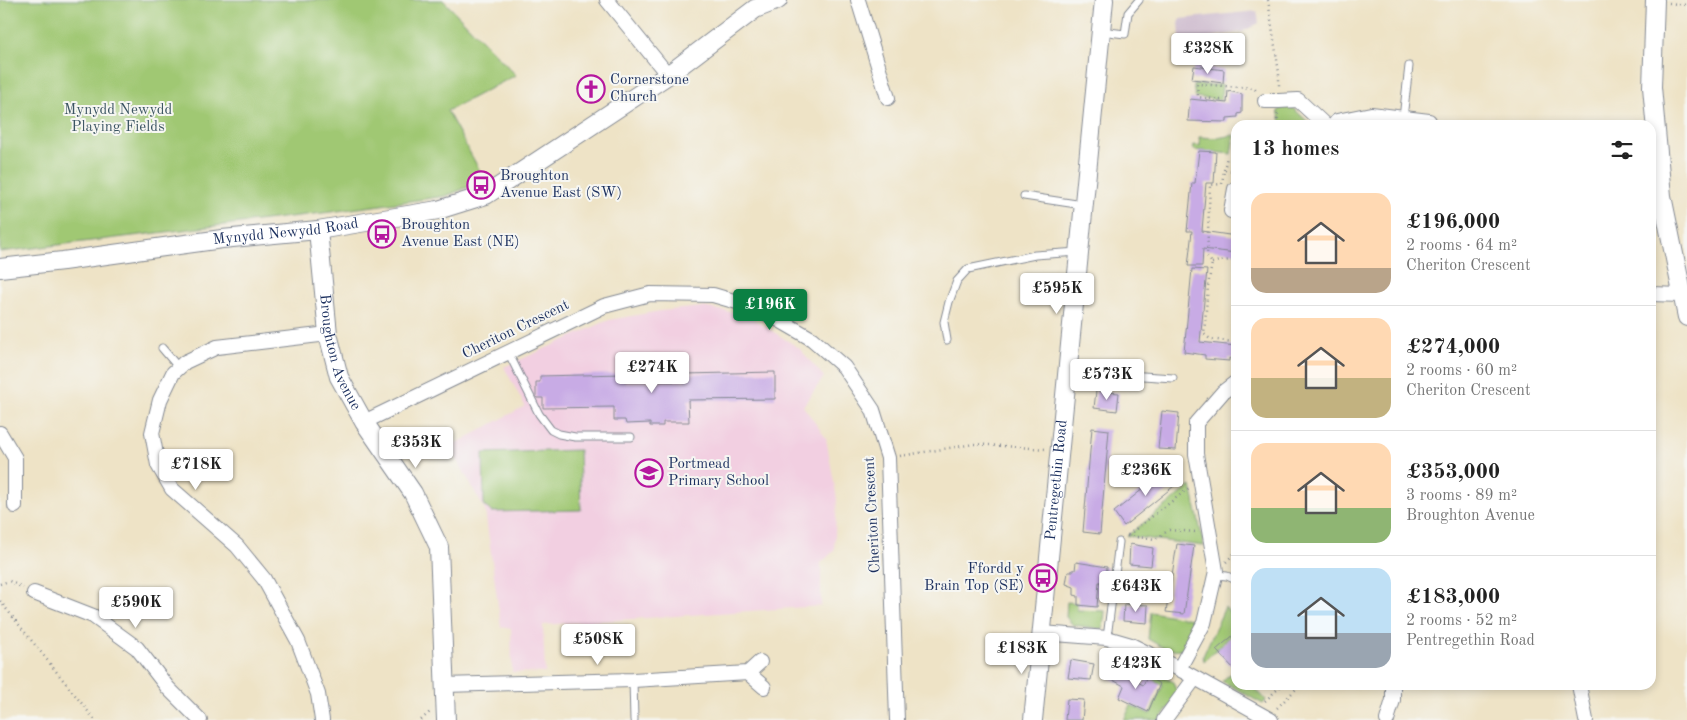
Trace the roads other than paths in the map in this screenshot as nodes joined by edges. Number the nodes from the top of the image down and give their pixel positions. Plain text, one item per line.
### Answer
1 (607, 0) edge
2 (778, 0) edge
3 (858, 0) edge
4 (1104, 0) edge
5 (1139, 0) edge
6 (1655, 0) edge
7 (1101, 31) junction
8 (1409, 66) dead end
9 (668, 74) junction
10 (888, 98) dead end
11 (1272, 101) road end
12 (1403, 118) junction
13 (1319, 120) edge
14 (1342, 120) edge
15 (1412, 120) edge
16 (1655, 120) edge
17 (1656, 131) edge
18 (1024, 196) dead end
19 (1084, 205) junction
20 (318, 230) junction
21 (1079, 252) junction
22 (0, 268) edge
23 (1656, 294) edge
24 (1682, 295) junction
25 (1687, 318) edge
26 (328, 334) junction
27 (947, 340) dead end
28 (162, 348) dead end
29 (508, 352) junction
30 (179, 368) junction
31 (1068, 372) junction
32 (1173, 378) dead end
33 (1231, 386) edge
34 (364, 422) junction
35 (0, 433) edge
36 (631, 437) dead end
37 (15, 506) dead end
38 (1119, 542) road end
39 (1216, 575) junction
40 (1231, 578) edge
41 (34, 593) road end
42 (1042, 633) junction
43 (1107, 638) junction
44 (760, 662) dead end
45 (1179, 669) junction
46 (748, 673) junction
47 (1195, 678) junction
48 (633, 680) junction
49 (444, 685) junction
50 (764, 687) dead end
51 (1394, 690) edge
52 (1580, 690) edge
53 (1264, 716) edge
54 (200, 720) edge
55 (322, 720) edge
56 (446, 720) edge
57 (634, 720) edge
58 (898, 720) edge
59 (1034, 720) edge
60 (1164, 720) edge
61 (1387, 720) edge
62 (1586, 720) edge

1 - 9 street
2 - 9 street, Mynydd Newydd Road
3 - 10 street
4 - 7 street, Pentregethin Road
5 - 7 lane
6 - 16 street
7 - 19 street, Pentregethin Road
8 - 12 lane
9 - 20 street, Mynydd Newydd Road
11 - 13 street
12 - 14 street
12 - 15 street
17 - 24 street
18 - 19 lane
19 - 21 street, Pentregethin Road
20 - 22 street, Mynydd Newydd Road
20 - 26 street, Broughton Avenue
21 - 27 lane
21 - 31 street, Pentregethin Road
23 - 24 street
24 - 25 street
26 - 30 street
26 - 34 street, Broughton Avenue
28 - 30 lane
29 - 34 street, Cheriton Crescent
29 - 36 lane
29 - 58 street, Cheriton Crescent
30 - 55 street
31 - 32 lane
31 - 42 street, Pentregethin Road
33 - 39 street
34 - 49 street, Broughton Avenue
35 - 37 street
38 - 43 lane
39 - 40 lane
39 - 45 street
41 - 54 street
42 - 43 street
42 - 59 street, Pentregethin Road
43 - 45 street
44 - 46 street
45 - 47 street
46 - 48 street
46 - 50 street
47 - 53 street
47 - 60 street
48 - 49 street
48 - 57 lane
49 - 56 street, Broughton Avenue
51 - 61 street
52 - 62 street

